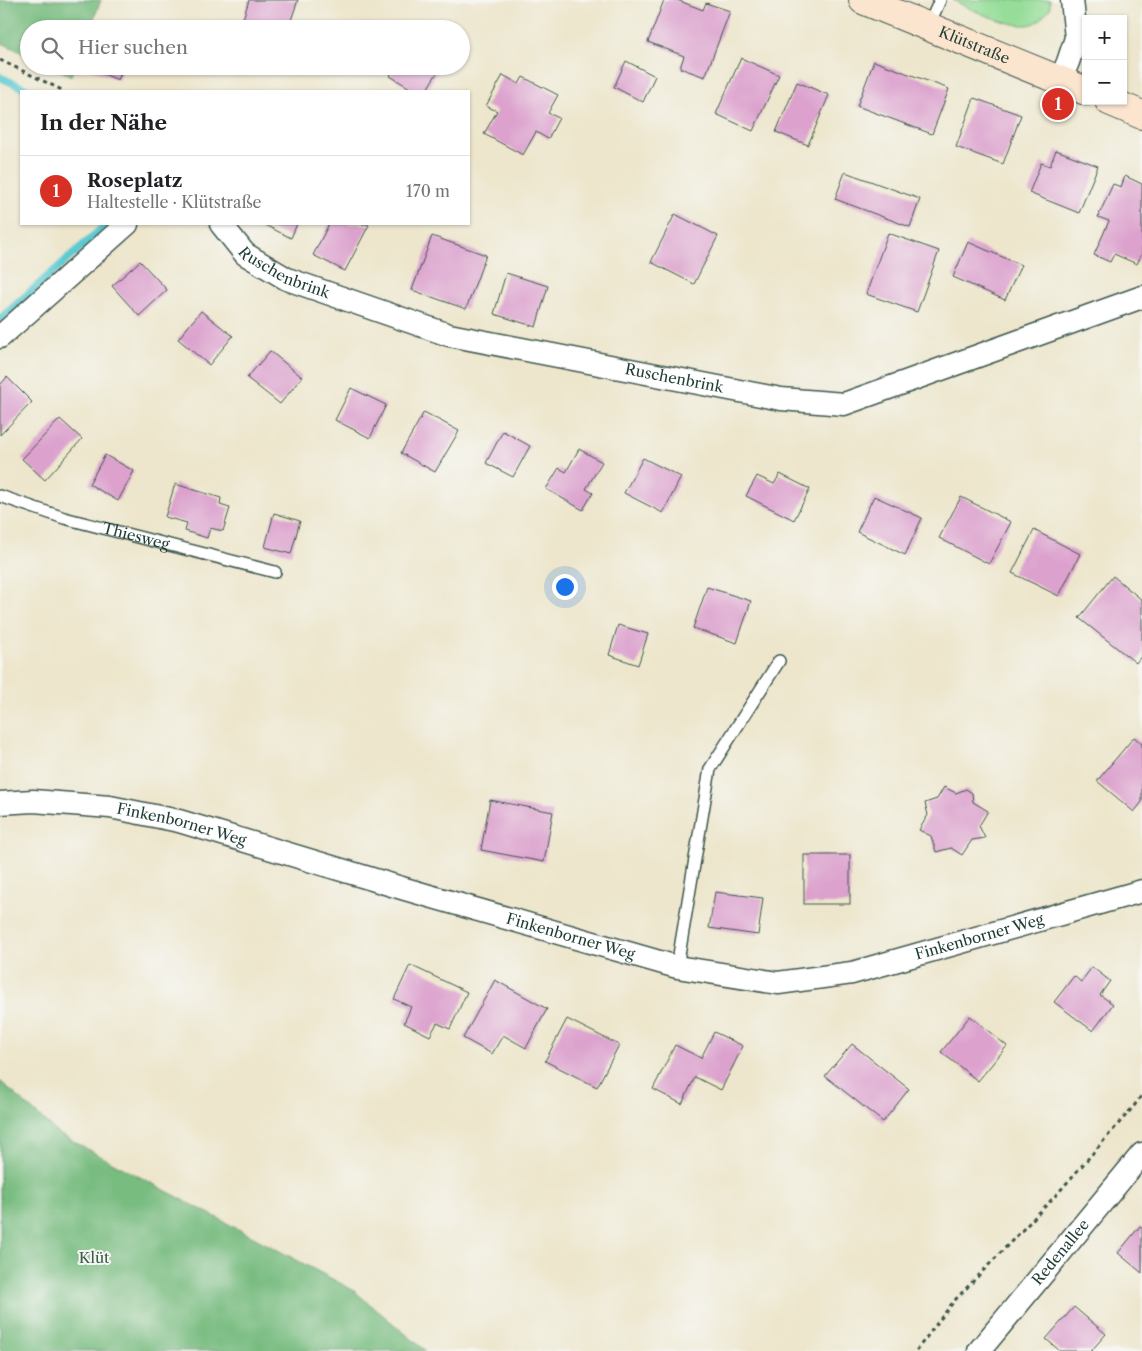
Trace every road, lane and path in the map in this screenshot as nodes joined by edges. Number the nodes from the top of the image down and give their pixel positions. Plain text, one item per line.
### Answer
1 (862, 0) edge
2 (940, 0) edge
3 (1072, 0) edge
4 (928, 27) junction
5 (0, 60) edge
6 (20, 70) edge
7 (31, 75) edge
8 (1060, 81) junction
9 (1082, 89) edge
10 (62, 90) edge
11 (1119, 105) edge
12 (1142, 115) edge
13 (126, 225) edge
14 (222, 225) edge
15 (1142, 297) edge
16 (0, 337) edge
17 (0, 496) edge
18 (275, 572) dead end
19 (779, 662) dead end
20 (0, 803) edge
21 (1142, 891) edge
22 (677, 967) junction
23 (1142, 1095) edge
24 (1142, 1154) edge
25 (916, 1351) edge
26 (979, 1351) edge

1 - 4 main road, Klütstraße
2 - 4 lane
3 - 8 street
4 - 8 main road, Klütstraße
5 - 6 path
7 - 10 path
8 - 9 main road, Klütstraße
11 - 12 main road
13 - 16 street
14 - 15 street, Ruschenbrink
17 - 18 lane, Thiesweg
19 - 22 lane
20 - 22 street, Finkenborner Weg
21 - 22 street, Finkenborner Weg
23 - 25 path
24 - 26 street, Redenallee

